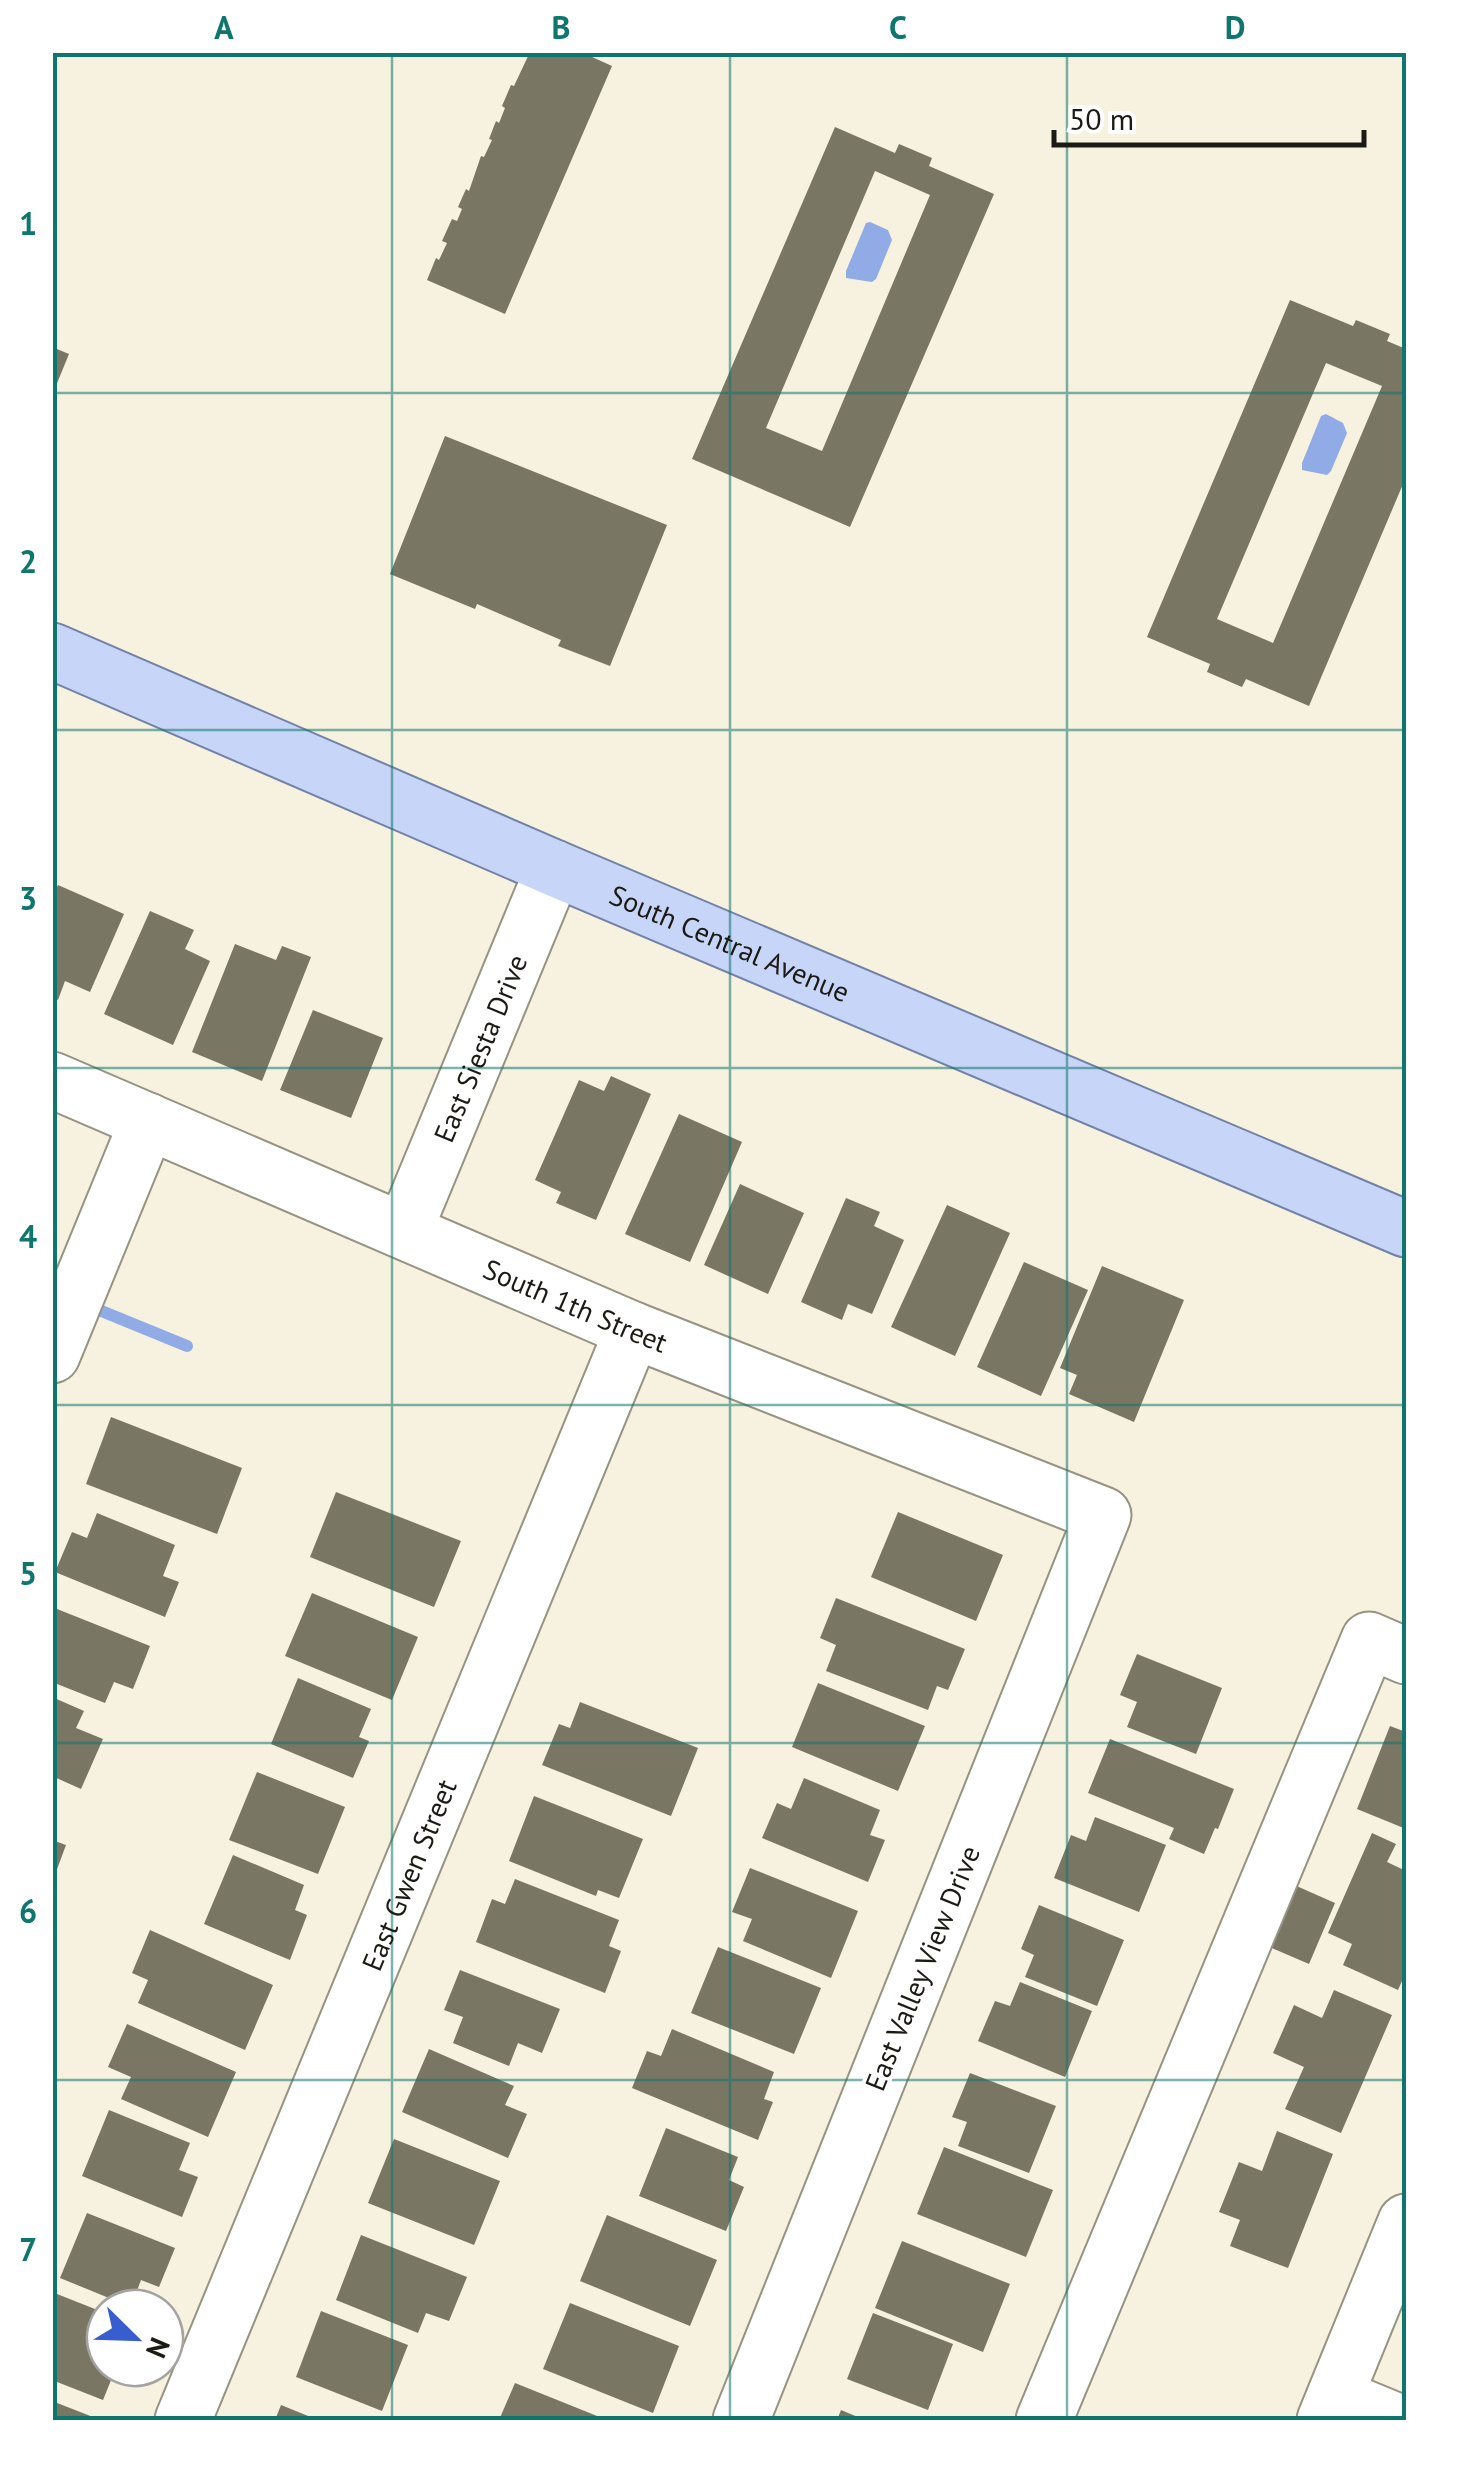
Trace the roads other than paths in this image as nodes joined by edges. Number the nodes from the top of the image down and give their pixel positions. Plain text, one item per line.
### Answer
1 (52, 650) edge
2 (554, 868) junction
3 (52, 1080) edge
4 (148, 1121) junction
5 (1406, 1228) edge
6 (404, 1230) junction
7 (634, 1330) junction
8 (52, 1355) edge
9 (1103, 1515) joint
10 (1406, 1656) edge
11 (1406, 2222) edge
12 (1330, 2408) edge
13 (183, 2420) edge
14 (741, 2420) edge
15 (1044, 2420) edge
16 (1393, 2420) edge

1 - 2 main road, South Central Avenue
2 - 5 main road, South Central Avenue
2 - 6 street, East Siesta Drive
3 - 4 street, South 1th Street
4 - 6 street, South 1th Street
4 - 8 street
6 - 7 street, South 1th Street
7 - 9 street, South 1th Street
7 - 13 street, East Gwen Street
9 - 14 street, East Valley View Drive
10 - 15 street
11 - 12 street
12 - 16 street

